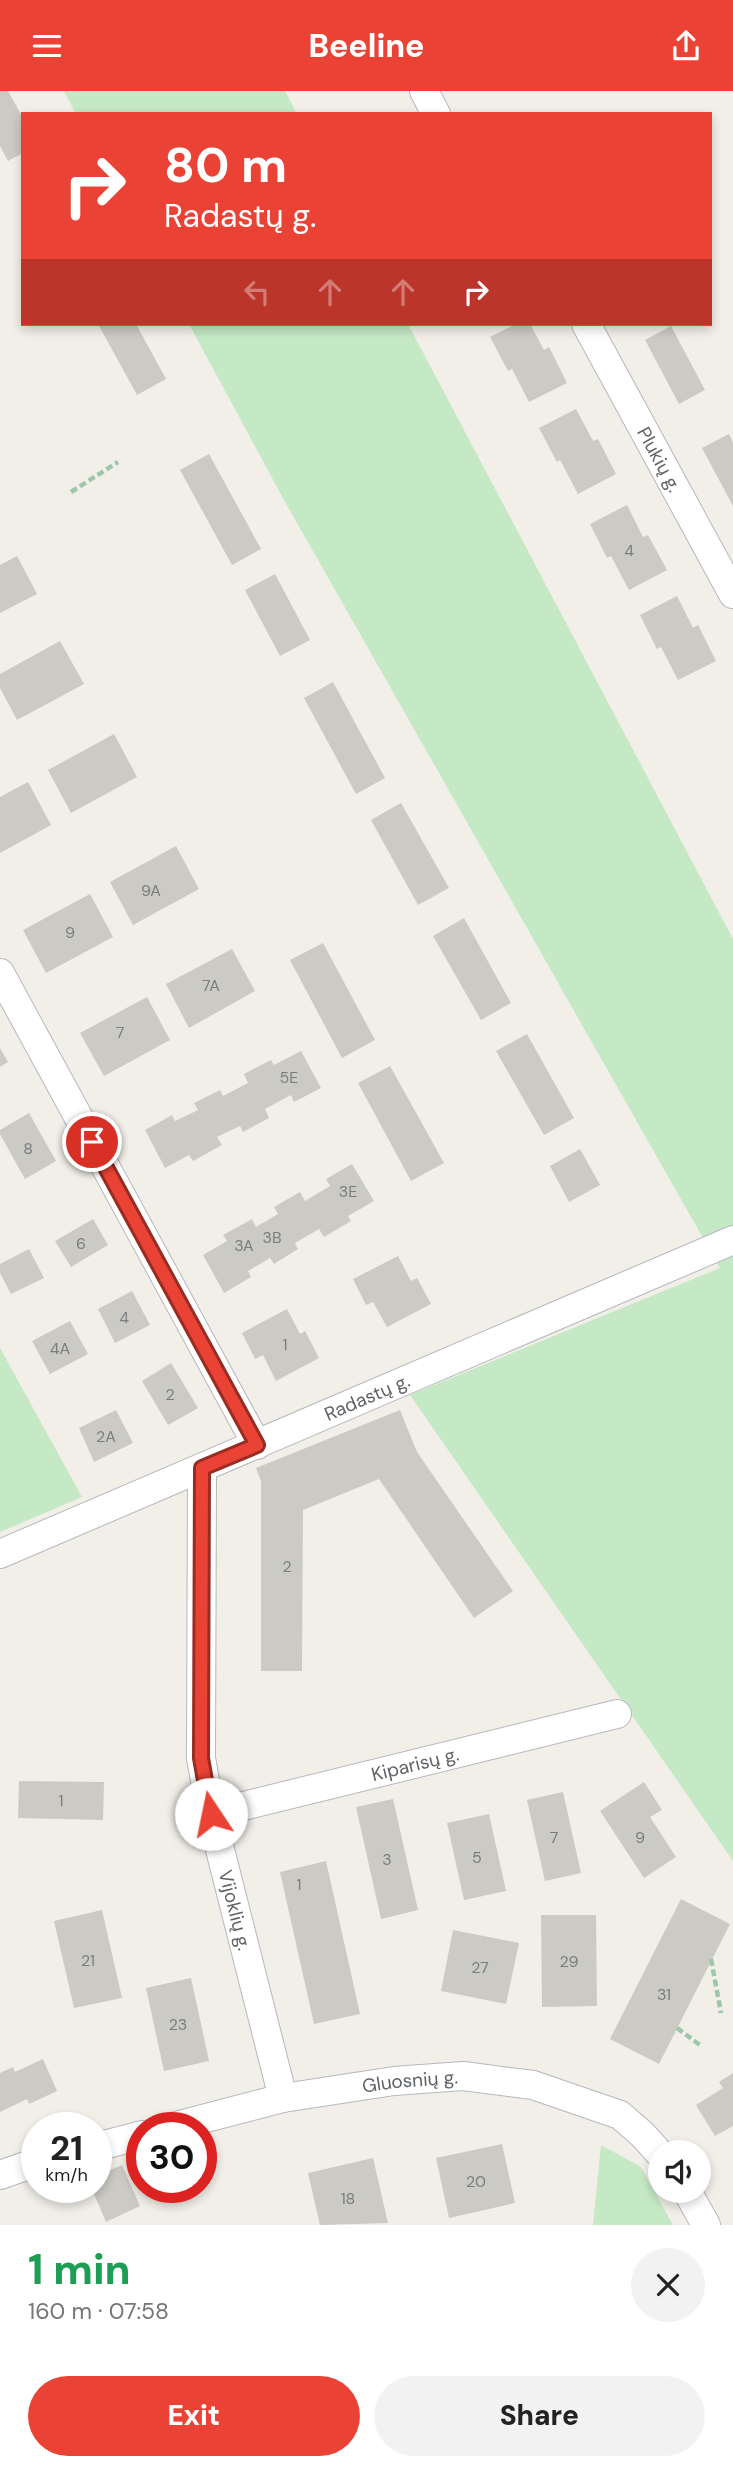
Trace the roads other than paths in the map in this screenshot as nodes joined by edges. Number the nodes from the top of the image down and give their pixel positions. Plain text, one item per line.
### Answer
1 (424, 91) edge
2 (435, 112) edge
3 (587, 326) edge
4 (733, 594) edge
5 (0, 972) edge
6 (733, 1240) edge
7 (257, 1445) junction
8 (202, 1468) junction
9 (0, 1554) edge
10 (617, 1714) dead end
11 (211, 1814) junction
12 (283, 2098) junction
13 (217, 2115) edge
14 (648, 2141) edge
15 (21, 2168) edge
16 (0, 2175) edge
17 (694, 2203) edge
18 (706, 2225) edge

1 - 2 street
3 - 4 street, Plukių g.
5 - 7 street
6 - 7 street, Radastų g.
7 - 8 street, Radastų g.
8 - 9 street, Radastų g.
8 - 11 street, Vijoklių g.
10 - 11 street, Kiparisų g.
11 - 12 street, Vijoklių g.
12 - 13 street, Gluosnių g.
12 - 14 street, Gluosnių g.
15 - 16 street
17 - 18 street

